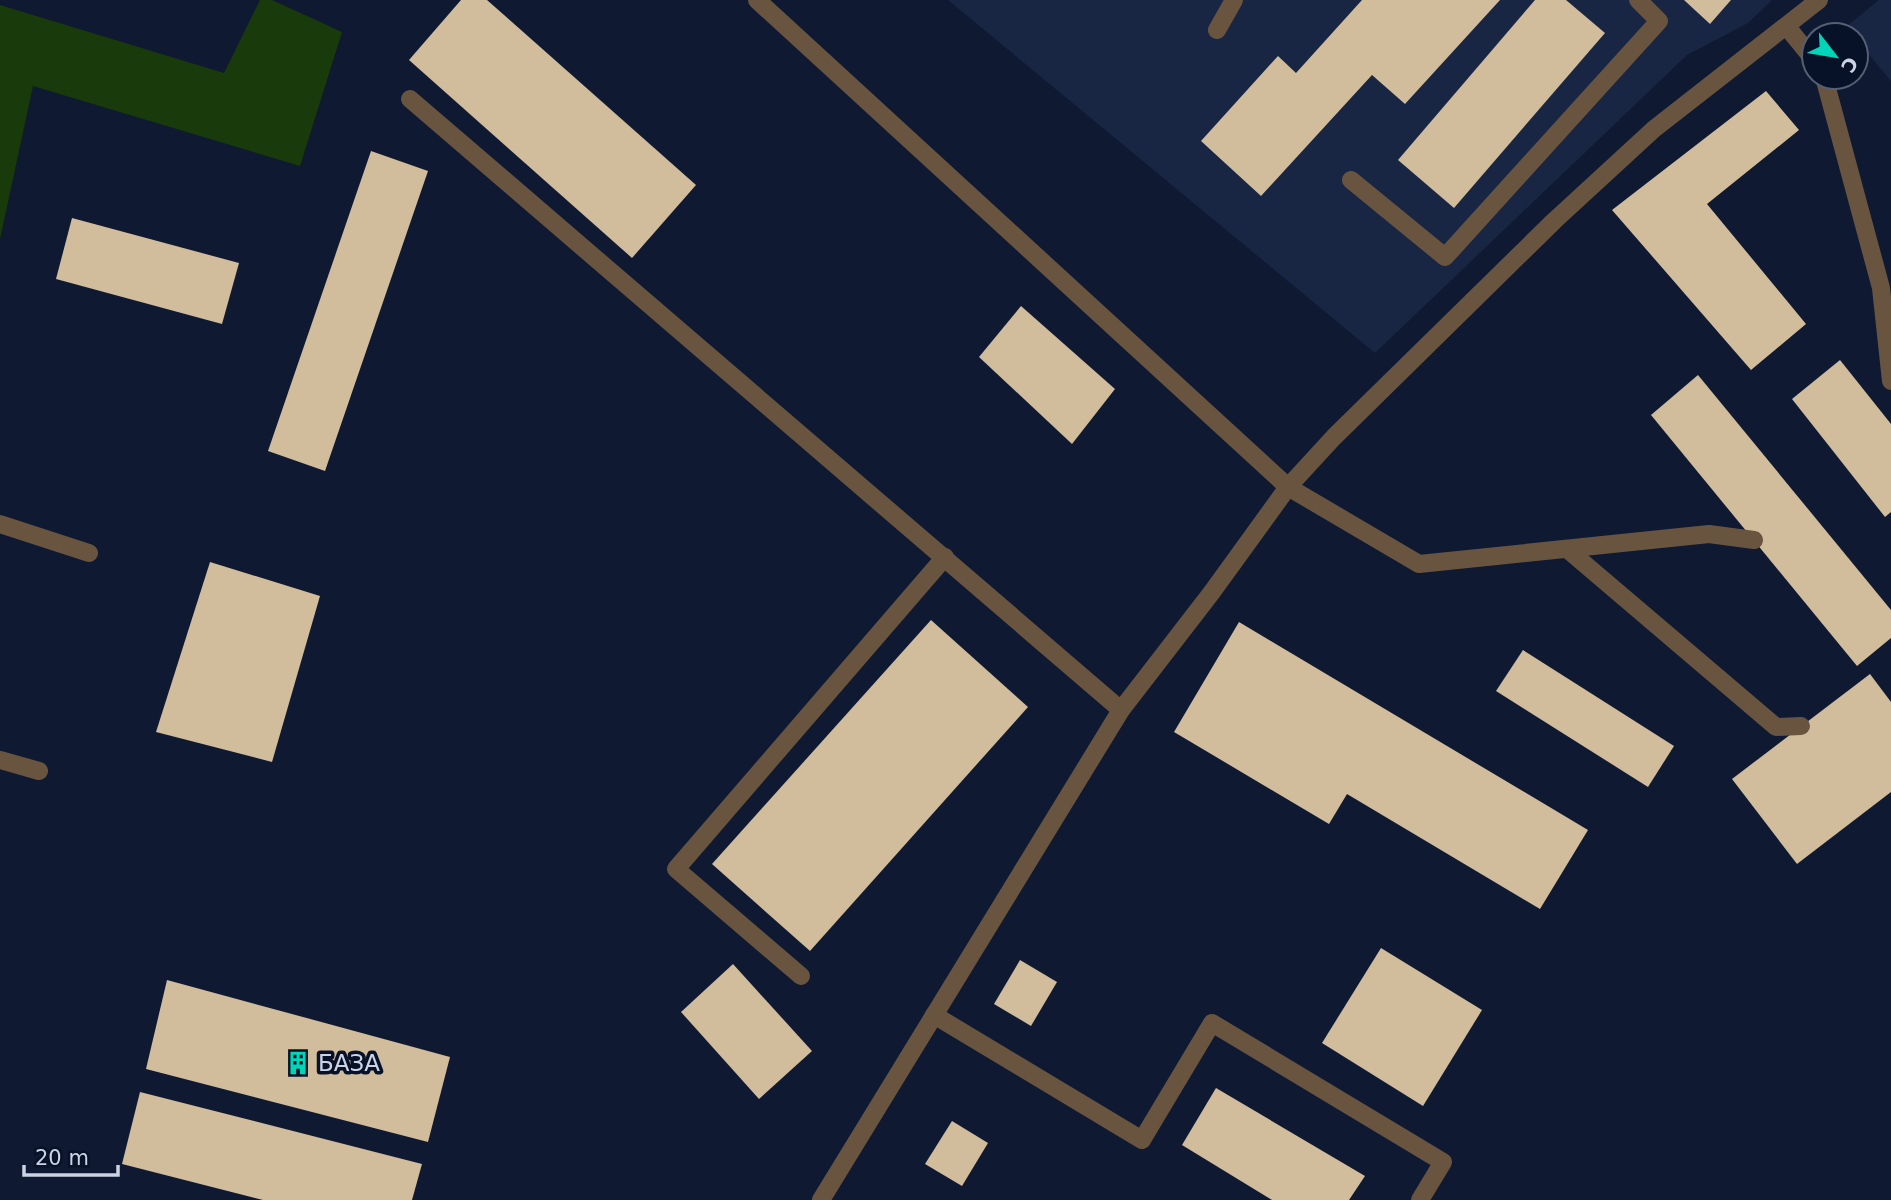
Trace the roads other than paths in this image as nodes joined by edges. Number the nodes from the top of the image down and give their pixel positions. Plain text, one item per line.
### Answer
1 (758, 0) edge
2 (1234, 0) edge
3 (1638, 0) edge
4 (1819, 0) edge
5 (1787, 27) junction
6 (1217, 30) dead end
7 (1800, 43) edge
8 (1828, 91) edge
9 (410, 99) dead end
10 (1351, 180) dead end
11 (1886, 294) edge
12 (1891, 381) edge
13 (1288, 487) junction
14 (0, 524) edge
15 (1754, 540) dead end
16 (1567, 549) junction
17 (89, 553) dead end
18 (945, 557) junction
19 (1121, 710) junction
20 (1801, 726) dead end
21 (0, 760) edge
22 (39, 771) dead end
23 (801, 976) dead end
24 (934, 1015) junction
25 (821, 1200) edge
26 (1420, 1200) edge

1 - 13 street
2 - 6 street
3 - 10 street
4 - 5 street
5 - 7 street
5 - 13 street
8 - 11 street
9 - 18 street
11 - 12 street
13 - 16 street
13 - 19 street
14 - 17 street
15 - 16 street
16 - 20 street
18 - 19 street
18 - 23 street
19 - 24 street
21 - 22 street
24 - 25 street
24 - 26 street

